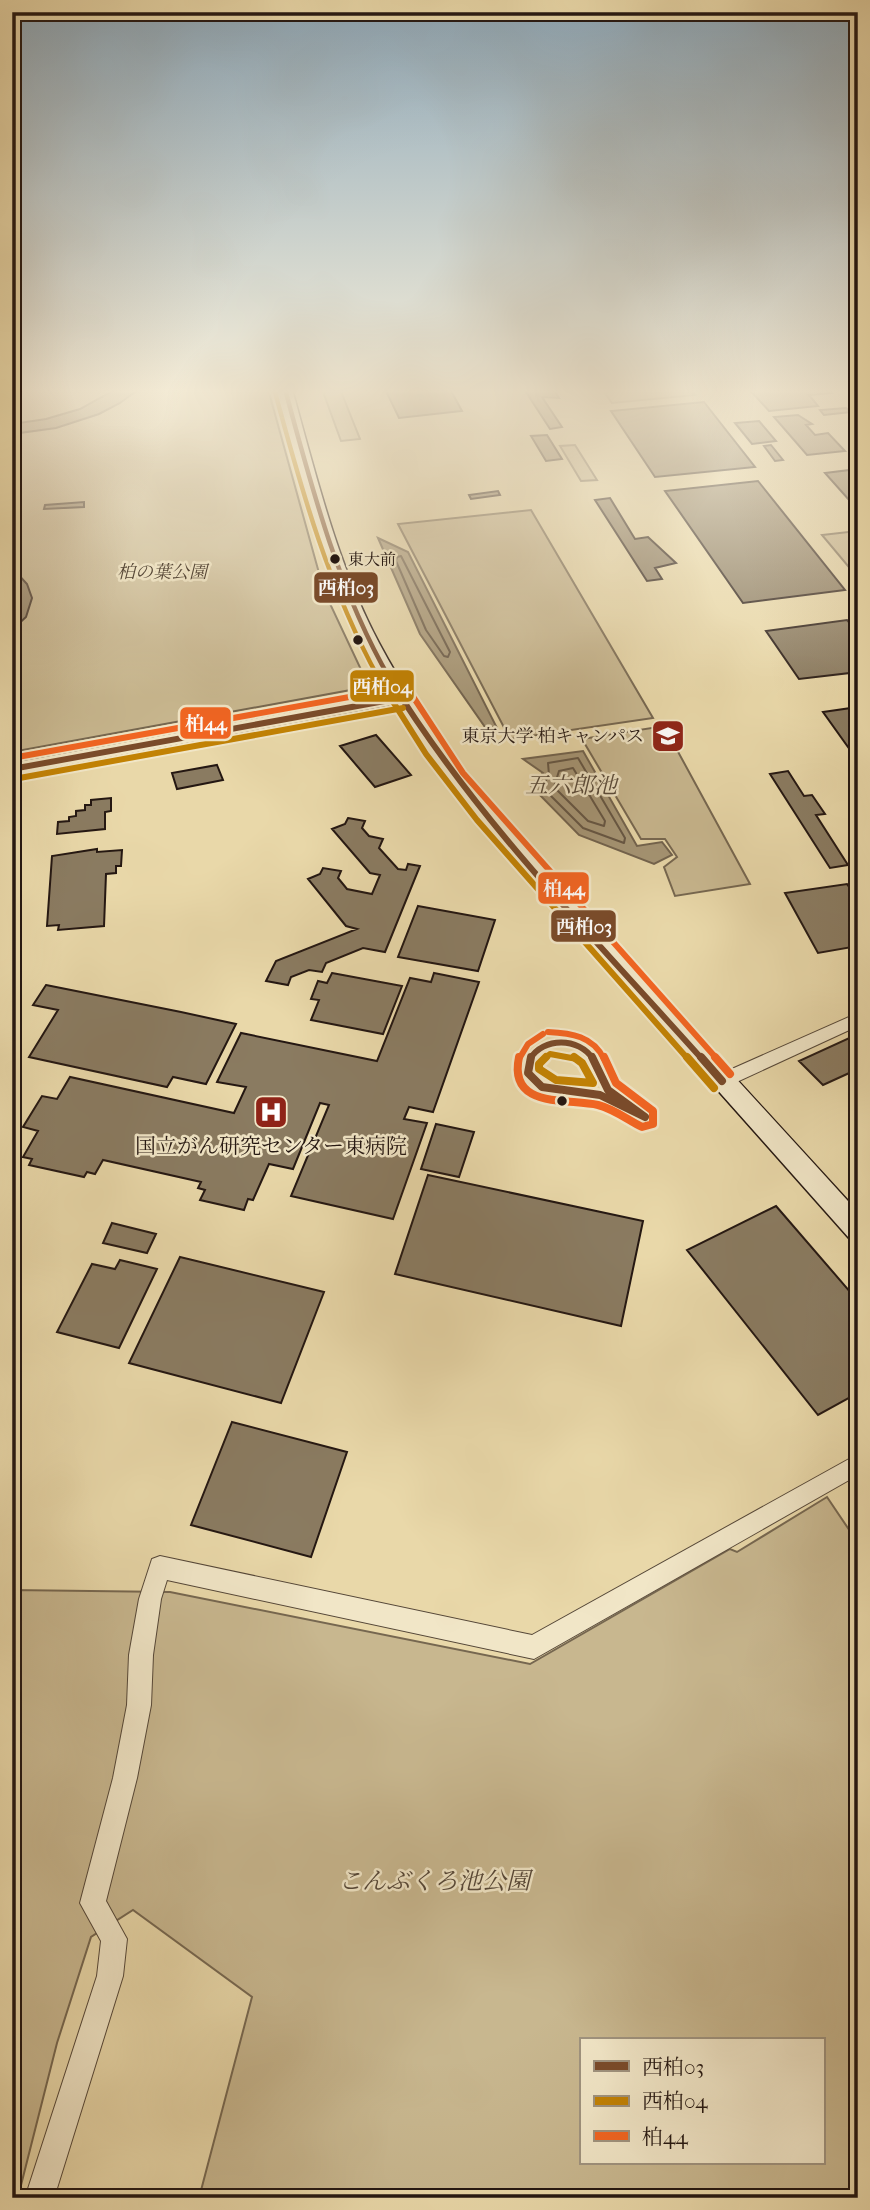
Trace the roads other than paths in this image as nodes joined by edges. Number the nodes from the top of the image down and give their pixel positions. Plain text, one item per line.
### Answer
1 (316, 492) edge
2 (401, 698) junction
3 (12, 769) edge
4 (858, 1019) edge
5 (722, 1081) junction
6 (858, 1230) edge
7 (858, 1464) edge
8 (39, 2198) edge

1 - 2 street
2 - 3 street
2 - 5 street
4 - 5 street
5 - 6 street
7 - 8 street

